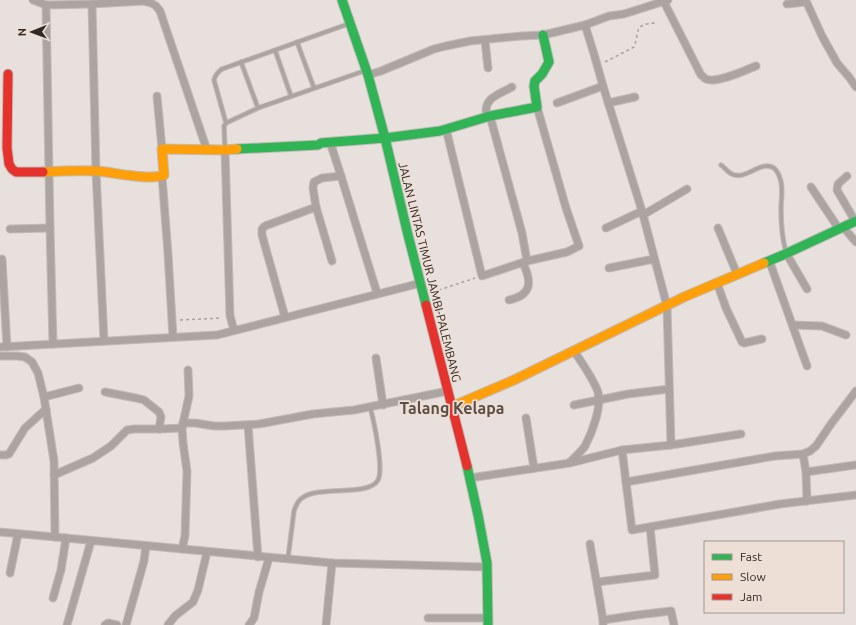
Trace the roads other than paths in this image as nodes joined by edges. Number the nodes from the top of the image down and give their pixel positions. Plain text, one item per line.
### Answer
1 (33, 0) edge
2 (342, 0) edge
3 (665, 0) edge
4 (92, 4) junction
5 (787, 4) dead end
6 (46, 5) junction
7 (350, 23) junction
8 (584, 25) junction
9 (543, 35) junction
10 (485, 40) junction
11 (297, 42) junction
12 (275, 50) junction
13 (241, 62) junction
14 (756, 66) dead end
15 (488, 68) dead end
16 (367, 73) junction
17 (8, 74) dead end
18 (603, 86) junction
19 (512, 87) dead end
20 (856, 87) edge
21 (314, 88) junction
22 (157, 96) dead end
23 (291, 96) junction
24 (635, 97) dead end
25 (557, 103) dead end
26 (608, 103) junction
27 (537, 107) junction
28 (258, 108) junction
29 (489, 116) junction
30 (226, 123) junction
31 (446, 129) junction
32 (385, 138) junction
33 (330, 142) junction
34 (162, 149) junction
35 (207, 150) junction
36 (225, 150) junction
37 (721, 165) dead end
38 (96, 171) junction
39 (49, 172) junction
40 (162, 176) junction
41 (341, 176) junction
42 (847, 176) dead end
43 (811, 187) dead end
44 (687, 189) dead end
45 (316, 207) junction
46 (642, 213) junction
47 (856, 221) edge
48 (50, 228) junction
49 (606, 228) dead end
50 (718, 228) dead end
51 (841, 228) junction
52 (10, 229) dead end
53 (856, 242) edge
54 (786, 253) junction
55 (2, 259) dead end
56 (654, 259) junction
57 (770, 260) junction
58 (332, 261) dead end
59 (525, 262) junction
60 (609, 268) dead end
61 (737, 274) junction
62 (421, 282) junction
63 (716, 283) junction
64 (807, 289) dead end
65 (377, 293) junction
66 (509, 300) dead end
67 (667, 306) junction
68 (285, 317) junction
69 (793, 326) junction
70 (234, 330) junction
71 (846, 335) dead end
72 (174, 337) junction
73 (762, 339) dead end
74 (104, 341) junction
75 (53, 344) junction
76 (4, 347) edge
77 (574, 351) junction
78 (0, 356) edge
79 (376, 358) dead end
80 (807, 366) dead end
81 (188, 370) dead end
82 (79, 388) dead end
83 (669, 389) junction
84 (448, 391) junction
85 (856, 391) edge
86 (105, 392) dead end
87 (44, 397) junction
88 (599, 401) junction
89 (382, 405) junction
90 (574, 405) dead end
91 (370, 407) junction
92 (451, 407) junction
93 (46, 410) junction
94 (526, 418) dead end
95 (182, 425) junction
96 (248, 425) junction
97 (159, 430) junction
98 (741, 434) dead end
99 (671, 445) junction
100 (622, 450) junction
101 (803, 454) junction
102 (0, 455) edge
103 (570, 463) junction
104 (856, 465) edge
105 (534, 468) junction
106 (806, 472) junction
107 (54, 475) junction
108 (470, 478) junction
109 (626, 482) junction
110 (856, 495) edge
111 (807, 501) junction
112 (650, 527) junction
113 (0, 532) edge
114 (18, 534) junction
115 (55, 537) junction
116 (66, 538) junction
117 (91, 541) junction
118 (590, 544) dead end
119 (146, 546) junction
120 (182, 549) junction
121 (207, 552) junction
122 (258, 557) junction
123 (269, 558) junction
124 (288, 559) junction
125 (332, 563) junction
126 (487, 568) junction
127 (10, 573) dead end
128 (597, 582) junction
129 (53, 598) dead end
130 (428, 618) dead end
131 (488, 622) edge
132 (603, 622) edge
133 (67, 625) edge
134 (105, 625) edge
135 (117, 625) edge
136 (126, 625) edge
137 (168, 625) edge
138 (249, 625) edge
139 (326, 625) edge
140 (674, 625) edge

1 - 6 street
2 - 7 main road, JALAN LINTAS TIMUR JAMBI-PALEMBANG
3 - 8 street
3 - 14 street
4 - 6 street
4 - 35 street
4 - 38 street
5 - 20 street
6 - 39 street
7 - 11 lane
7 - 16 main road, JALAN LINTAS TIMUR JAMBI-PALEMBANG
8 - 9 street
8 - 18 street
9 - 10 street
9 - 27 main road
10 - 15 street
10 - 16 street
11 - 12 lane
11 - 21 lane
12 - 13 lane
12 - 23 lane
13 - 28 lane
13 - 30 lane
16 - 21 lane
16 - 32 main road, JALAN LINTAS TIMUR JAMBI-PALEMBANG
17 - 39 main road
18 - 25 street
18 - 26 street
19 - 29 street
21 - 23 lane
22 - 34 street
23 - 28 lane
24 - 26 street
26 - 46 street
27 - 29 main road
27 - 59 street
28 - 30 lane
29 - 31 main road
29 - 59 street
30 - 36 lane
31 - 32 main road
31 - 59 street
32 - 33 main road
32 - 62 main road, JALAN LINTAS TIMUR JAMBI-PALEMBANG
33 - 36 main road
33 - 41 street
34 - 35 main road
34 - 40 main road
35 - 36 main road
36 - 70 street
37 - 54 lane
38 - 39 main road
38 - 40 main road
38 - 74 street
39 - 48 street
40 - 72 street
41 - 45 street
41 - 65 street
42 - 47 street
43 - 51 street
44 - 46 street
45 - 58 street
45 - 68 street
46 - 49 street
46 - 56 street
47 - 51 main road
48 - 52 street
48 - 75 street
50 - 61 street
51 - 53 street
51 - 54 main road
54 - 57 main road
54 - 64 street
55 - 76 street
56 - 60 street
56 - 67 street
57 - 61 main road
57 - 69 street
59 - 66 street
61 - 63 main road
62 - 65 street
62 - 84 main road, JALAN LINTAS TIMUR JAMBI-PALEMBANG
63 - 67 main road
63 - 73 street
65 - 68 street
67 - 77 main road
67 - 83 street
68 - 70 street
69 - 71 street
69 - 80 street
70 - 72 street
72 - 74 street
74 - 75 street
75 - 76 street
77 - 88 street
77 - 92 main road
78 - 87 street
79 - 89 street
81 - 95 street
82 - 87 street
83 - 88 street
83 - 99 street
84 - 89 street
84 - 92 main road, JALAN LINTAS TIMUR JAMBI-PALEMBANG
85 - 101 street
86 - 97 street
87 - 93 street
88 - 90 street
88 - 103 street
89 - 91 street
91 - 96 street
91 - 124 lane
92 - 108 main road, JALAN LINTAS TIMUR JAMBI-PALEMBANG
93 - 102 street
93 - 107 street
94 - 105 street
95 - 96 street
95 - 97 street
95 - 120 street
96 - 122 street
97 - 107 street
98 - 99 street
99 - 100 street
100 - 103 street
100 - 109 street
101 - 106 street
101 - 109 street
103 - 105 street
104 - 106 street
105 - 108 street
106 - 111 street
107 - 115 street
108 - 126 main road, JALAN LINTAS TIMUR JAMBI-PALEMBANG
109 - 112 street
110 - 111 street
111 - 112 street
112 - 128 street
113 - 114 street
114 - 115 street
114 - 127 street
115 - 116 street
116 - 117 street
116 - 129 street
117 - 119 street
117 - 133 street
118 - 128 street
119 - 120 street
119 - 136 street
120 - 121 street
121 - 122 street
121 - 137 street
122 - 123 street
123 - 124 street
123 - 138 street
124 - 125 street
125 - 126 street
125 - 139 street
126 - 131 main road, JALAN LINTAS TIMUR JAMBI-PALEMBANG
128 - 132 street
130 - 131 street
132 - 140 street
134 - 135 street

